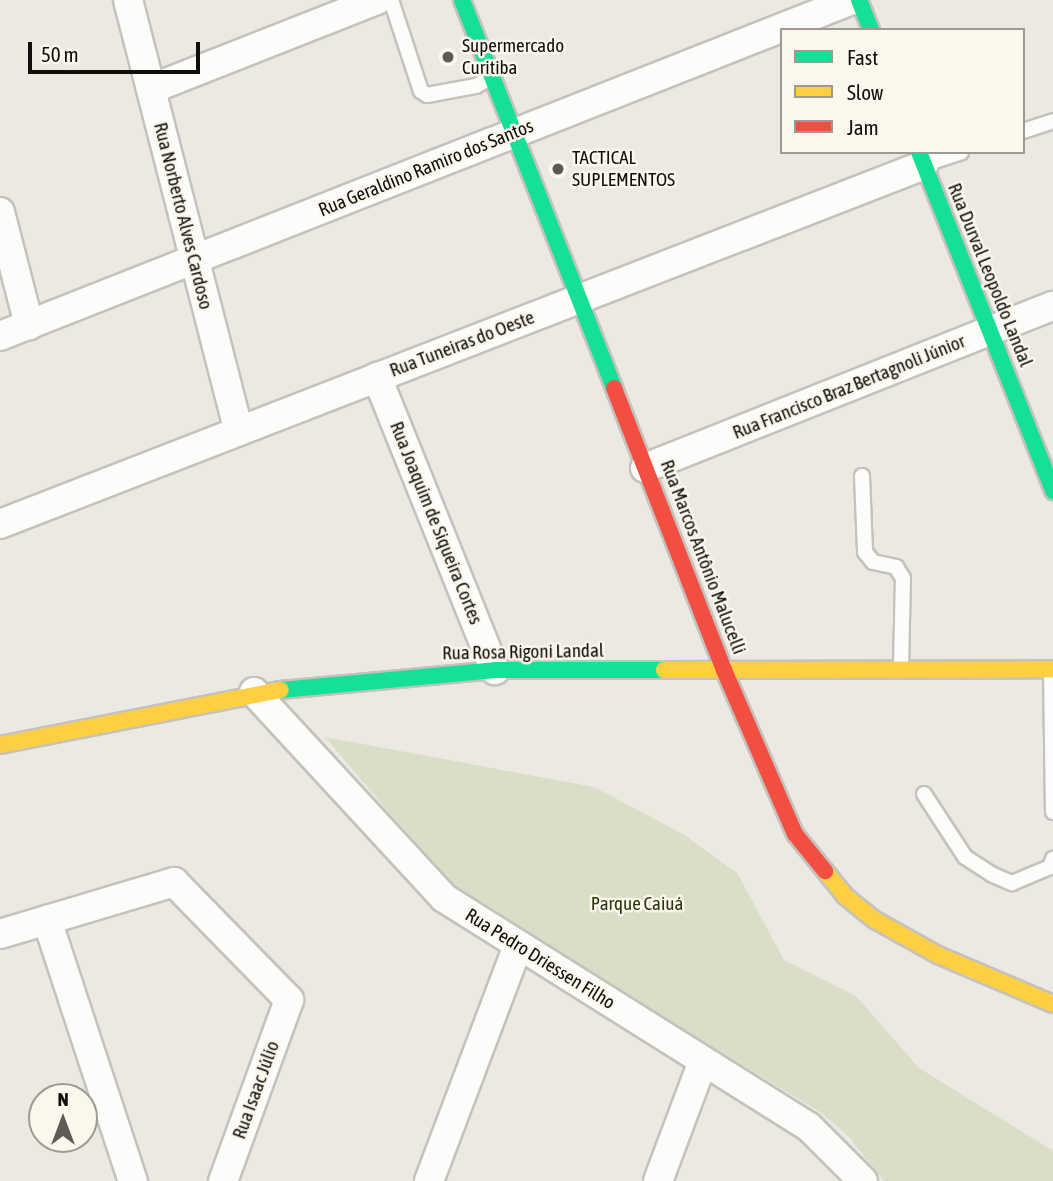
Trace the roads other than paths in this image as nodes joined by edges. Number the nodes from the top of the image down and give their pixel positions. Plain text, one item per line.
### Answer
1 (128, 0) edge
2 (377, 0) edge
3 (391, 0) edge
4 (462, 0) edge
5 (852, 0) edge
6 (859, 0) edge
7 (780, 28) edge
8 (781, 28) edge
9 (870, 28) edge
10 (492, 77) junction
11 (151, 89) junction
12 (1053, 121) edge
13 (1025, 130) edge
14 (514, 133) junction
15 (950, 154) edge
16 (921, 159) edge
17 (0, 212) edge
18 (194, 260) junction
19 (579, 299) junction
20 (1053, 306) edge
21 (29, 325) junction
22 (989, 331) junction
23 (0, 336) edge
24 (377, 377) junction
25 (239, 431) junction
26 (645, 468) junction
27 (863, 475) dead end
28 (1053, 491) edge
29 (0, 524) edge
30 (901, 669) junction
31 (1052, 669) edge
32 (495, 670) junction
33 (724, 670) junction
34 (254, 692) junction
35 (0, 745) edge
36 (924, 794) dead end
37 (1053, 812) edge
38 (1053, 859) edge
39 (47, 920) junction
40 (0, 934) edge
41 (518, 946) junction
42 (1053, 1004) edge
43 (703, 1061) junction
44 (133, 1181) edge
45 (223, 1181) edge
46 (429, 1181) edge
47 (658, 1181) edge
48 (863, 1181) edge

1 - 11 street, Rua Norberto Alves Cardoso
2 - 11 street
3 - 10 lane
4 - 10 street, Rua Marcos Antônio Malucelli
5 - 8 street, Rua Geraldino Ramiro dos Santos
6 - 9 street
7 - 14 street, Rua Geraldino Ramiro dos Santos
10 - 14 street, Rua Marcos Antônio Malucelli
11 - 18 street, Rua Norberto Alves Cardoso
12 - 13 lane
14 - 18 street, Rua Geraldino Ramiro dos Santos
14 - 19 street, Rua Marcos Antônio Malucelli
15 - 16 lane
16 - 19 street, Rua Tuneiras do Oeste
16 - 22 street, Rua Durval Leopoldo Landal
17 - 21 street
18 - 21 street, Rua Geraldino Ramiro dos Santos
18 - 25 street, Rua Norberto Alves Cardoso
19 - 24 street, Rua Tuneiras do Oeste
19 - 26 street, Rua Marcos Antônio Malucelli
20 - 22 street, Rua Francisco Braz Bertagnoli Júnior
21 - 23 street, Rua Geraldino Ramiro dos Santos
22 - 26 street, Rua Francisco Braz Bertagnoli Júnior
22 - 28 street, Rua Durval Leopoldo Landal
24 - 25 street, Rua Tuneiras do Oeste
24 - 32 street, Rua Joaquim de Siqueira Cortes
25 - 29 street, Rua Tuneiras do Oeste
26 - 33 street, Rua Marcos Antônio Malucelli
27 - 30 lane
30 - 31 street, Rua Rosa Rigoni Landal
30 - 33 street, Rua Rosa Rigoni Landal
31 - 37 lane
32 - 33 street, Rua Rosa Rigoni Landal
32 - 34 street, Rua Rosa Rigoni Landal
33 - 42 street, Rua Marcos Antônio Malucelli
34 - 35 street, Rua Rosa Rigoni Landal
34 - 41 street, Rua Pedro Driessen Filho
36 - 38 lane
39 - 40 street
39 - 44 street
39 - 45 street, Rua Isaac Júlio
41 - 43 street, Rua Pedro Driessen Filho
41 - 46 street
43 - 47 street
43 - 48 street, Rua Pedro Driessen Filho

